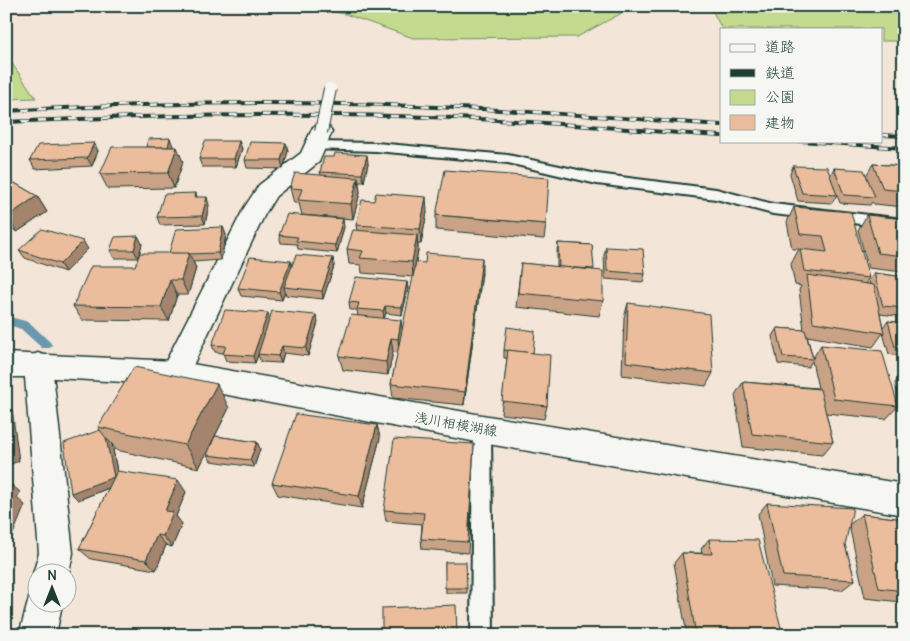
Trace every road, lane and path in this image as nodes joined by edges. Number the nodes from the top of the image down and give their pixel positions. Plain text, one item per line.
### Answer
1 (330, 88) dead end
2 (318, 139) junction
3 (904, 224) edge
4 (38, 364) junction
5 (6, 365) edge
6 (175, 373) junction
7 (482, 429) junction
8 (904, 500) edge
9 (54, 564) edge
10 (42, 614) edge
11 (37, 635) edge
12 (482, 635) edge

1 - 2 lane, bridge
2 - 3 lane
2 - 6 main road
4 - 5 main road, 浅川相模湖線
4 - 6 main road, 浅川相模湖線
4 - 9 main road
6 - 7 main road, 浅川相模湖線
7 - 8 main road, 浅川相模湖線
7 - 12 lane
10 - 11 main road

